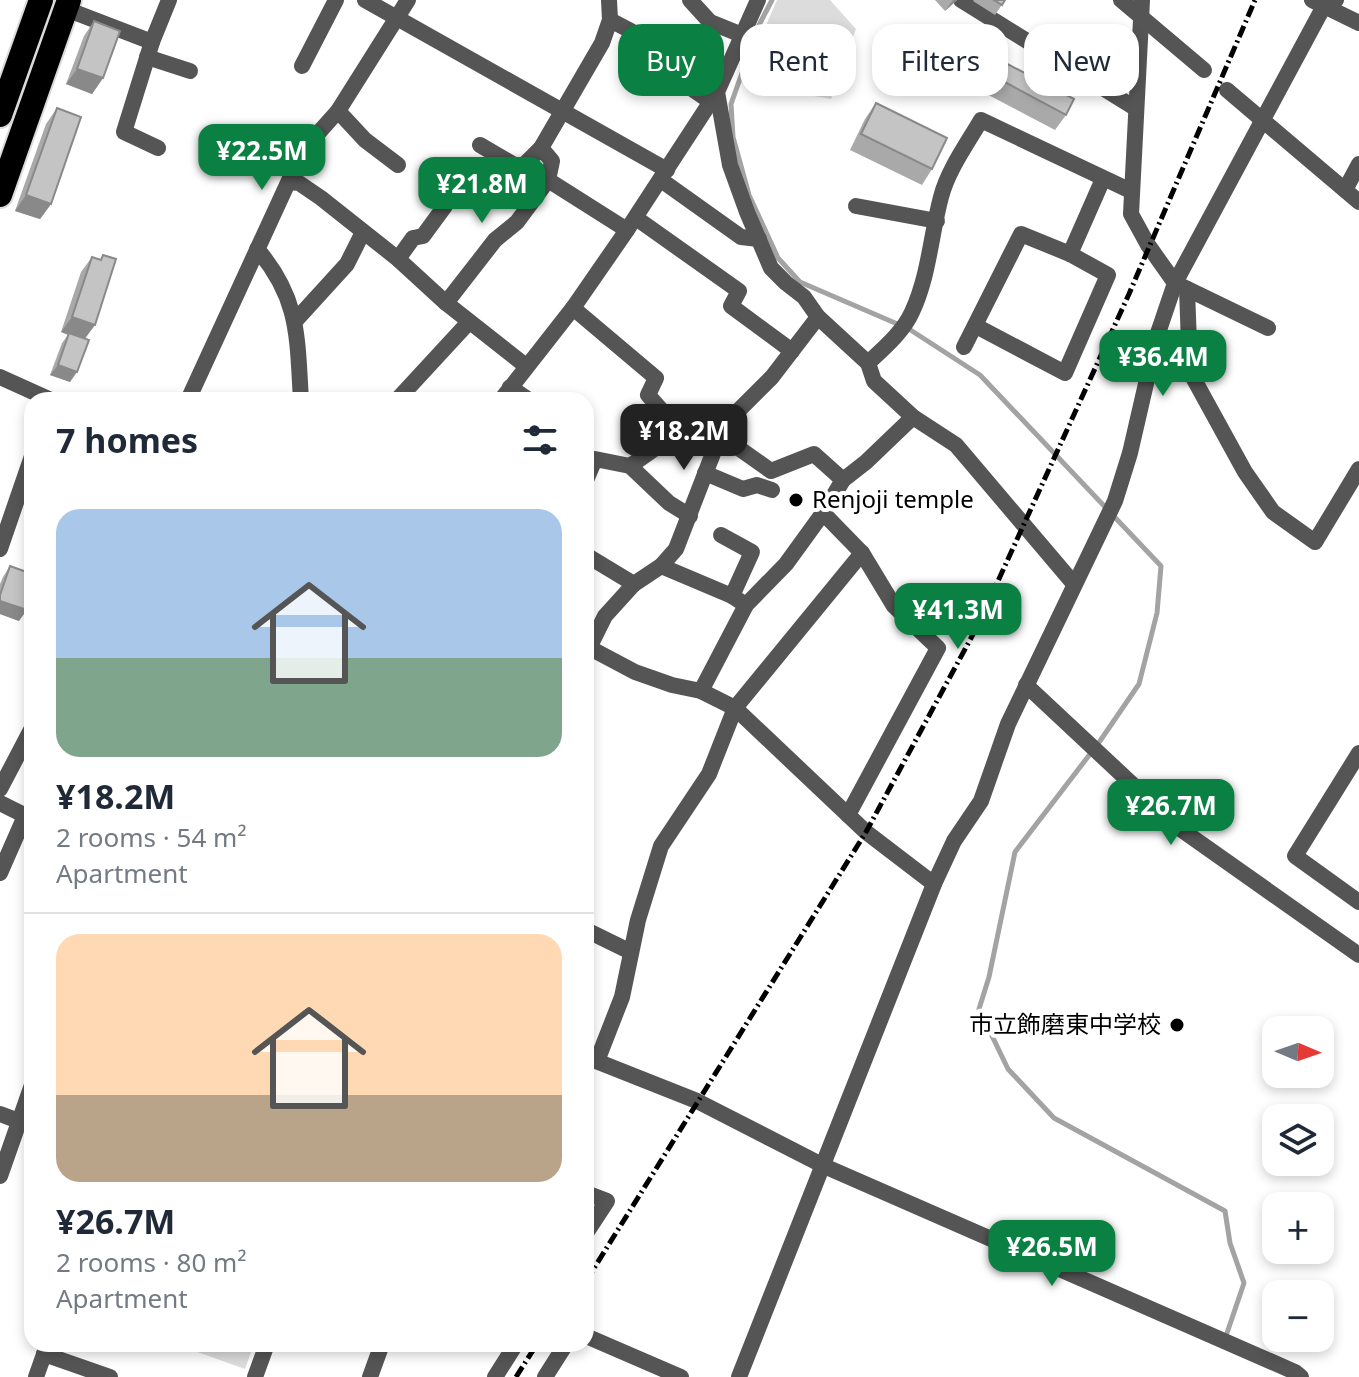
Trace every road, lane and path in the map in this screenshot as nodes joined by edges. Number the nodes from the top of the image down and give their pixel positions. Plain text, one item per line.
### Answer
1 (41, 0) edge
2 (169, 0) edge
3 (336, 0) edge
4 (365, 0) edge
5 (408, 0) edge
6 (609, 0) edge
7 (690, 0) edge
8 (758, 0) edge
9 (961, 0) edge
10 (1121, 0) edge
11 (1324, 2) edge
12 (67, 4) edge
13 (1141, 8) edge
14 (397, 18) junction
15 (610, 20) junction
16 (1359, 23) edge
17 (747, 24) edge
18 (740, 34) edge
19 (740, 39) edge
20 (150, 50) junction
21 (302, 66) dead end
22 (1204, 70) dead end
23 (190, 71) dead end
24 (1227, 90) dead end
25 (714, 97) junction
26 (1135, 108) junction
27 (338, 111) junction
28 (563, 111) junction
29 (0, 115) edge
30 (1263, 120) junction
31 (480, 145) dead end
32 (158, 148) dead end
33 (541, 148) junction
34 (1359, 164) edge
35 (398, 165) dead end
36 (664, 175) junction
37 (1103, 179) junction
38 (548, 180) junction
39 (289, 182) junction
40 (1345, 190) junction
41 (1131, 191) junction
42 (0, 195) edge
43 (1359, 202) edge
44 (445, 206) dead end
45 (856, 206) dead end
46 (937, 221) junction
47 (632, 224) junction
48 (363, 232) junction
49 (759, 239) junction
50 (257, 249) junction
51 (1070, 254) junction
52 (398, 259) junction
53 (1181, 286) junction
54 (446, 303) junction
55 (573, 308) junction
56 (818, 317) junction
57 (296, 320) junction
58 (469, 322) junction
59 (976, 326) junction
60 (1268, 328) dead end
61 (964, 347) dead end
62 (792, 351) junction
63 (868, 363) junction
64 (526, 366) junction
65 (0, 377) edge
66 (33, 392) edge
67 (192, 392) edge
68 (300, 392) edge
69 (404, 392) edge
70 (506, 392) edge
71 (913, 417) junction
72 (722, 430) junction
73 (680, 431) junction
74 (594, 461) edge
75 (630, 466) junction
76 (1359, 469) edge
77 (705, 473) junction
78 (24, 479) edge
79 (843, 480) junction
80 (772, 490) dead end
81 (823, 513) junction
82 (690, 516) junction
83 (721, 535) dead end
84 (0, 549) edge
85 (862, 553) junction
86 (594, 560) edge
87 (661, 566) junction
88 (634, 584) junction
89 (1074, 584) junction
90 (739, 601) junction
91 (594, 635) edge
92 (594, 651) edge
93 (1026, 685) junction
94 (701, 691) junction
95 (735, 708) junction
96 (24, 743) edge
97 (1359, 753) edge
98 (0, 789) edge
99 (0, 803) edge
100 (24, 815) edge
101 (848, 815) junction
102 (24, 827) edge
103 (0, 873) edge
104 (934, 884) junction
105 (1359, 902) edge
106 (594, 934) edge
107 (631, 952) junction
108 (1359, 955) edge
109 (594, 1053) edge
110 (594, 1060) edge
111 (0, 1114) edge
112 (24, 1123) edge
113 (24, 1128) edge
114 (824, 1166) junction
115 (0, 1176) edge
116 (594, 1196) edge
117 (594, 1221) edge
118 (594, 1340) edge
119 (45, 1352) edge
120 (53, 1352) edge
121 (264, 1352) edge
122 (379, 1352) edge
123 (511, 1352) edge
124 (561, 1352) edge
125 (647, 1370) edge
126 (36, 1377) edge
127 (110, 1377) edge
128 (255, 1377) edge
129 (370, 1377) edge
130 (495, 1377) edge
131 (545, 1377) edge
132 (681, 1377) edge
133 (739, 1377) edge
134 (1301, 1377) edge

1 - 29 highway
2 - 20 street
3 - 21 street
4 - 14 street
5 - 14 street
6 - 15 street
7 - 18 street
8 - 17 street
9 - 26 street
10 - 13 street
11 - 16 street
11 - 30 street
12 - 20 street
12 - 42 highway
13 - 22 street
13 - 26 street
14 - 27 street
14 - 28 street
15 - 25 street
15 - 28 street
19 - 25 street
20 - 23 street
20 - 32 street
24 - 30 street
25 - 36 street
25 - 49 street
26 - 41 street
27 - 35 street
27 - 39 street
28 - 33 street
28 - 36 street
30 - 40 street
30 - 53 street
31 - 33 street
33 - 38 street
34 - 40 street
36 - 47 street
36 - 49 street
37 - 41 street
37 - 46 street
37 - 51 street
38 - 47 street
38 - 54 street
39 - 48 street
39 - 50 street
40 - 43 street
41 - 53 street
44 - 52 street
45 - 46 street
46 - 63 street
47 - 55 street
47 - 62 street
48 - 52 street
48 - 57 street
49 - 56 street
50 - 57 street
50 - 67 street
51 - 59 street
51 - 59 street
52 - 54 street
53 - 60 street
53 - 76 street
53 - 89 street
54 - 58 street
55 - 64 street
55 - 73 street
56 - 62 street
56 - 63 street
57 - 68 street
58 - 64 street
58 - 69 street
59 - 61 street
62 - 72 street
63 - 71 street
64 - 70 street
65 - 66 street
71 - 79 street
71 - 89 street
72 - 73 street
72 - 77 street
72 - 79 street
73 - 75 street
74 - 75 street
75 - 82 street
77 - 80 street
77 - 82 street
78 - 84 street
79 - 81 street
81 - 85 street
81 - 90 street
82 - 87 street
83 - 90 street
85 - 95 street
85 - 101 street
86 - 88 street
87 - 88 street
87 - 90 street
88 - 91 street
89 - 93 street
90 - 94 street
92 - 94 street
93 - 104 street
93 - 108 street
94 - 95 street
95 - 101 street
95 - 107 street
96 - 98 street
97 - 105 street
99 - 100 street
101 - 104 street
102 - 103 street
104 - 114 street
106 - 107 street
107 - 109 street
110 - 114 street
111 - 112 street
113 - 115 street
114 - 133 street
114 - 134 street
116 - 117 street
118 - 125 street
119 - 126 street
120 - 127 street
121 - 128 street
122 - 129 street
123 - 130 street
124 - 131 street
125 - 132 street

